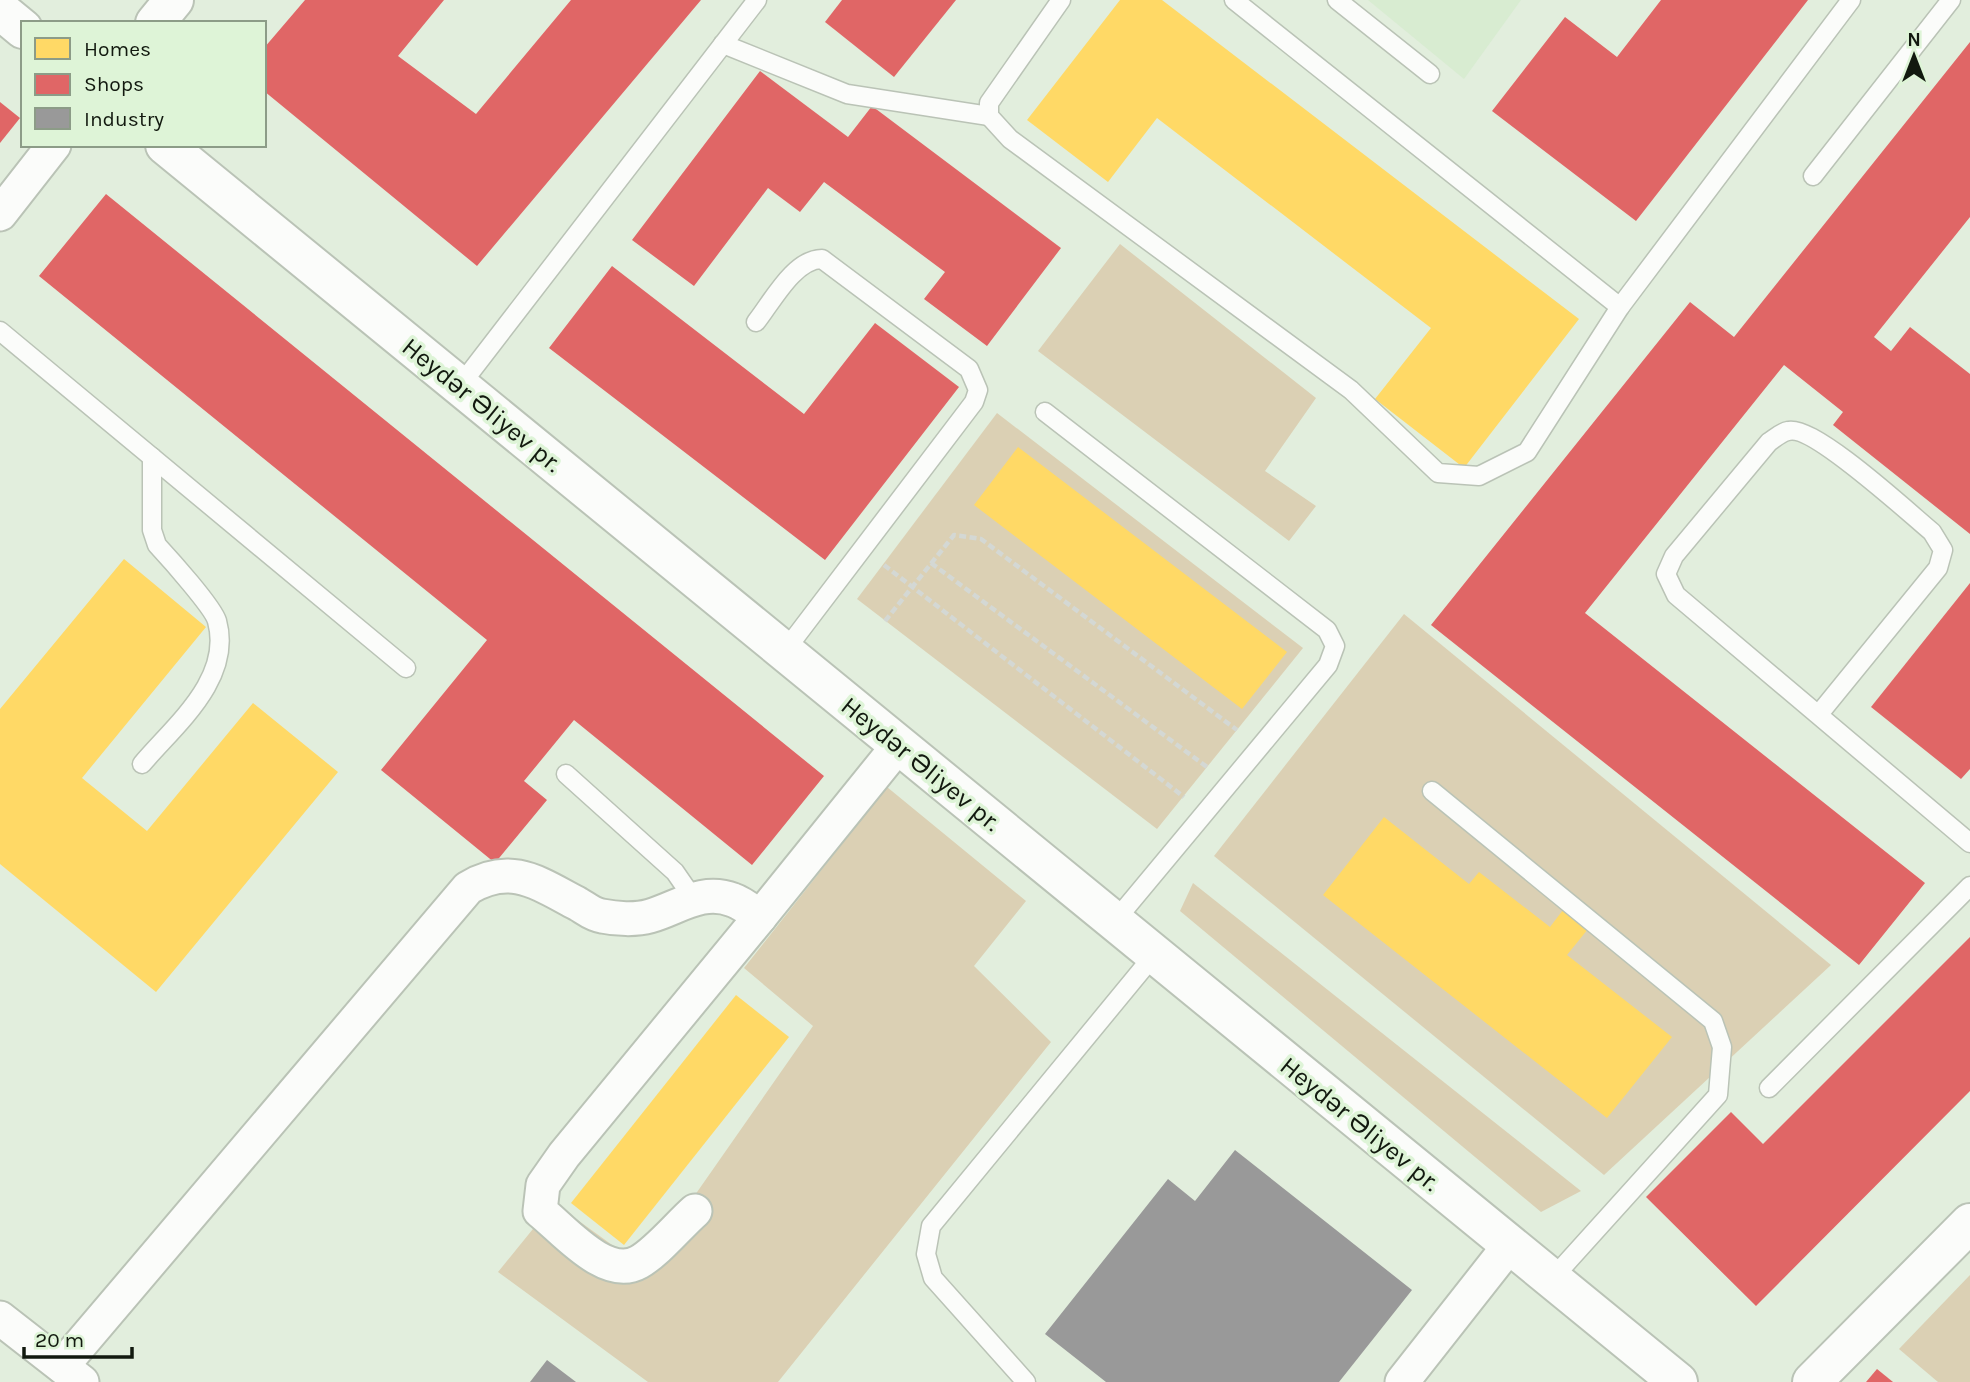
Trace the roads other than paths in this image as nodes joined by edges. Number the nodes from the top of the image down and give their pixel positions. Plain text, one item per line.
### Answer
1 (174, 0) edge
2 (757, 0) edge
3 (1060, 0) edge
4 (1234, 0) edge
5 (1337, 0) edge
6 (1850, 0) edge
7 (1951, 0) edge
8 (0, 10) edge
9 (157, 21) edge
10 (21, 27) edge
11 (723, 44) junction
12 (1430, 74) dead end
13 (989, 116) junction
14 (52, 147) edge
15 (167, 147) edge
16 (1813, 176) dead end
17 (0, 214) edge
18 (1620, 307) junction
19 (756, 322) dead end
20 (0, 331) edge
21 (459, 387) junction
22 (1045, 412) dead end
23 (152, 457) junction
24 (784, 652) junction
25 (406, 668) dead end
26 (1819, 714) junction
27 (898, 746) junction
28 (142, 764) dead end
29 (566, 774) dead end
30 (1432, 791) dead end
31 (1970, 842) edge
32 (1970, 886) edge
33 (692, 898) junction
34 (760, 917) junction
35 (1114, 922) junction
36 (1154, 956) junction
37 (1769, 1088) dead end
38 (695, 1211) dead end
39 (1970, 1223) edge
40 (1509, 1246) junction
41 (1551, 1280) junction
42 (0, 1318) edge
43 (72, 1374) edge
44 (1026, 1382) edge
45 (1402, 1382) edge
46 (1678, 1382) edge
47 (1812, 1382) edge

1 - 9 main road
2 - 11 lane
3 - 13 lane
4 - 18 lane
5 - 12 lane
6 - 18 lane
7 - 16 lane
8 - 10 main road
11 - 13 lane
11 - 21 lane
13 - 18 lane
14 - 17 street
15 - 21 main road, Heydər Əliyev pr.
19 - 24 lane
20 - 23 lane
21 - 24 main road, Heydər Əliyev pr.
22 - 35 lane
23 - 25 lane
23 - 28 lane
24 - 27 main road, Heydər Əliyev pr.
26 - 26 lane
26 - 31 lane
27 - 34 street
27 - 35 main road, Heydər Əliyev pr.
29 - 33 lane
30 - 41 lane
32 - 37 lane
33 - 34 street
33 - 43 street
34 - 38 street
35 - 36 main road, Heydər Əliyev pr.
36 - 40 main road, Heydər Əliyev pr.
36 - 44 lane
39 - 47 main road
40 - 41 main road, Heydər Əliyev pr.
40 - 45 street
41 - 46 main road, Heydər Əliyev pr.
42 - 43 street

